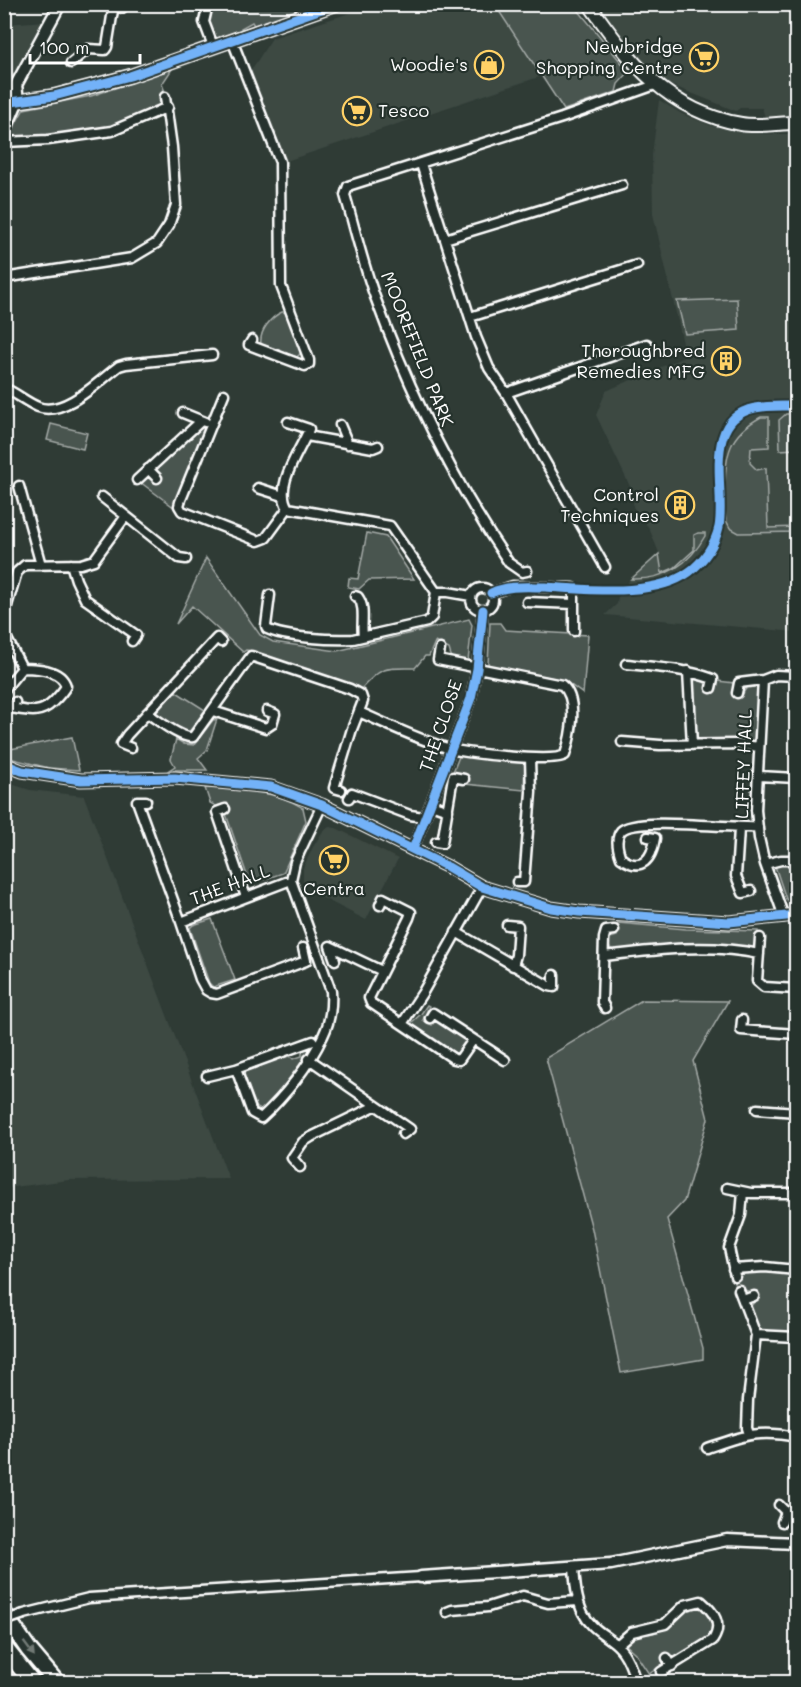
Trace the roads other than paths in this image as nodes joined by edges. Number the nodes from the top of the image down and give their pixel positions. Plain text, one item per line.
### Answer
1 (60, 4) edge
2 (208, 4) edge
3 (336, 4) edge
4 (589, 4) edge
5 (119, 6) edge
6 (315, 8) edge
7 (232, 40) junction
8 (213, 46) junction
9 (70, 63) dead end
10 (655, 85) junction
11 (165, 97) dead end
12 (18, 100) junction
13 (4, 103) edge
14 (168, 107) junction
15 (796, 123) edge
16 (4, 133) edge
17 (4, 142) edge
18 (421, 164) junction
19 (622, 185) dead end
20 (445, 239) junction
21 (637, 265) dead end
22 (4, 278) edge
23 (470, 317) junction
24 (248, 343) dead end
25 (647, 344) dead end
26 (212, 355) dead end
27 (4, 388) edge
28 (506, 393) junction
29 (224, 394) dead end
30 (183, 413) dead end
31 (201, 420) junction
32 (288, 422) dead end
33 (211, 425) junction
34 (340, 425) dead end
35 (306, 436) junction
36 (348, 444) junction
37 (378, 446) dead end
38 (148, 469) junction
39 (157, 478) dead end
40 (137, 480) dead end
41 (258, 488) dead end
42 (22, 489) dead end
43 (283, 496) junction
44 (102, 497) dead end
45 (288, 508) junction
46 (126, 516) junction
47 (186, 559) dead end
48 (71, 564) junction
49 (41, 565) junction
50 (605, 567) dead end
51 (527, 571) dead end
52 (436, 592) junction
53 (491, 592) junction
54 (270, 595) dead end
55 (355, 596) dead end
56 (471, 596) junction
57 (527, 602) dead end
58 (574, 604) junction
59 (483, 610) junction
60 (4, 616) edge
61 (574, 631) dead end
62 (4, 633) edge
63 (363, 636) junction
64 (132, 641) dead end
65 (221, 642) dead end
66 (440, 649) dead end
67 (626, 664) dead end
68 (22, 668) junction
69 (477, 669) junction
70 (688, 671) junction
71 (796, 676) edge
72 (764, 680) junction
73 (711, 688) dead end
74 (4, 690) edge
75 (737, 693) dead end
76 (15, 702) dead end
77 (213, 711) junction
78 (267, 711) dead end
79 (359, 712) junction
80 (147, 713) junction
81 (622, 742) dead end
82 (692, 745) junction
83 (759, 747) junction
84 (130, 748) dead end
85 (451, 749) junction
86 (530, 758) junction
87 (4, 764) edge
88 (759, 776) junction
89 (796, 778) edge
90 (464, 779) dead end
91 (341, 790) dead end
92 (349, 798) dead end
93 (146, 801) dead end
94 (430, 804) junction
95 (322, 805) junction
96 (225, 809) dead end
97 (448, 810) junction
98 (424, 817) junction
99 (758, 827) junction
100 (740, 829) junction
101 (648, 837) dead end
102 (436, 842) dead end
103 (412, 849) junction
104 (796, 860) edge
105 (765, 864) junction
106 (291, 880) junction
107 (517, 882) dead end
108 (483, 887) junction
109 (751, 891) dead end
110 (246, 897) junction
111 (380, 905) dead end
112 (796, 915) edge
113 (784, 917) junction
114 (181, 922) junction
115 (507, 925) dead end
116 (614, 930) dead end
117 (456, 932) junction
118 (760, 938) dead end
119 (303, 948) dead end
120 (759, 954) junction
121 (604, 956) junction
122 (335, 960) dead end
123 (513, 966) junction
124 (382, 971) junction
125 (554, 975) dead end
126 (796, 989) edge
127 (605, 1008) dead end
128 (430, 1018) dead end
129 (742, 1020) dead end
130 (402, 1024) junction
131 (796, 1034) edge
132 (473, 1040) junction
133 (313, 1041) dead end
134 (309, 1059) junction
135 (505, 1060) dead end
136 (236, 1069) junction
137 (207, 1076) dead end
138 (375, 1106) junction
139 (757, 1109) dead end
140 (796, 1112) edge
141 (403, 1134) dead end
142 (300, 1167) dead end
143 (727, 1188) dead end
144 (743, 1192) junction
145 (796, 1193) edge
146 (796, 1270) edge
147 (739, 1290) dead end
148 (754, 1296) dead end
149 (743, 1300) junction
150 (756, 1335) junction
151 (796, 1337) edge
152 (749, 1434) junction
153 (796, 1437) edge
154 (707, 1448) dead end
155 (796, 1510) edge
156 (782, 1522) dead end
157 (796, 1543) edge
158 (795, 1564) dead end
159 (574, 1567) junction
160 (796, 1575) edge
161 (421, 1577) joint
162 (578, 1602) junction
163 (447, 1612) dead end
164 (4, 1614) edge
165 (4, 1621) edge
166 (617, 1645) junction
167 (4, 1647) edge
168 (661, 1672) dead end
169 (636, 1682) edge
170 (32, 1683) edge
171 (56, 1683) edge
172 (618, 1683) edge

1 - 12 street
2 - 8 street
3 - 6 main road
4 - 10 main road
5 - 9 street
6 - 7 main road
7 - 8 main road
7 - 24 street
8 - 12 main road
10 - 15 main road
10 - 18 street, MOOREFIELD PARK
11 - 14 street
12 - 13 main road
12 - 16 street
14 - 17 street
14 - 22 street
18 - 20 street
18 - 51 street, MOOREFIELD PARK
19 - 20 street
20 - 23 street
21 - 23 street
23 - 28 street
25 - 28 street
26 - 27 street
28 - 50 street
29 - 33 street
30 - 31 street
31 - 33 street
31 - 38 street
32 - 35 street
33 - 45 street
34 - 36 street
35 - 36 street
35 - 43 street
36 - 37 street
38 - 39 street
38 - 40 street
41 - 43 street
42 - 49 street
43 - 45 street
44 - 46 street
45 - 52 street
46 - 47 street
46 - 48 street
48 - 49 street
48 - 64 street
49 - 60 street
52 - 56 street
52 - 63 street
53 - 56 street
53 - 58 street
53 - 59 street
54 - 63 street
55 - 63 street
56 - 59 street
57 - 58 street
58 - 61 street
59 - 69 street, THE CLOSE
62 - 68 street
65 - 80 street
66 - 69 street, THE CLOSE
67 - 70 street
68 - 74 street
68 - 76 street
69 - 85 street, THE CLOSE
69 - 86 street, THE CLOSE
70 - 73 street
70 - 82 street
71 - 72 street
72 - 75 street
72 - 83 street, LIFFEY HALL
77 - 78 street
77 - 79 street
77 - 80 street
79 - 85 street, THE CLOSE
79 - 91 street
80 - 84 street
81 - 82 street
82 - 83 street
83 - 88 street, LIFFEY HALL
85 - 86 street, THE CLOSE
85 - 94 street, THE CLOSE
86 - 107 street
87 - 95 street
88 - 89 street
88 - 99 street, LIFFEY HALL
90 - 97 street, THE CLOSE
92 - 98 street
93 - 114 street
94 - 97 street
94 - 98 street, THE CLOSE
95 - 103 street
95 - 106 street
96 - 110 street
97 - 102 street, THE CLOSE
98 - 103 street, THE CLOSE
99 - 100 street
99 - 105 street, LIFFEY HALL
100 - 101 street
100 - 109 street
103 - 108 street
104 - 105 street
105 - 113 street, LIFFEY HALL
106 - 110 street, THE HALL
106 - 134 street
108 - 113 street
108 - 117 street
110 - 114 street, THE HALL
111 - 124 street
112 - 113 street
114 - 119 street
115 - 123 street
116 - 121 street
117 - 123 street
117 - 130 street
118 - 120 street
120 - 121 street
120 - 126 street
121 - 127 street
122 - 124 street
123 - 125 street
124 - 130 street
128 - 132 street
129 - 131 street
130 - 132 street
132 - 135 street
133 - 136 street
134 - 136 street
134 - 138 street
136 - 137 street
138 - 141 street
138 - 142 street
139 - 140 street
143 - 144 street
144 - 145 street
144 - 146 street
147 - 149 street
148 - 149 street
149 - 150 street
150 - 151 street
150 - 152 street
152 - 153 street
152 - 154 street
155 - 156 street
157 - 159 street
158 - 160 street
159 - 161 street
159 - 162 street
161 - 165 street, bridge
162 - 163 street
162 - 166 street
164 -> 171 highway
166 - 168 street
166 - 169 street
167 - 170 highway
169 - 172 street

